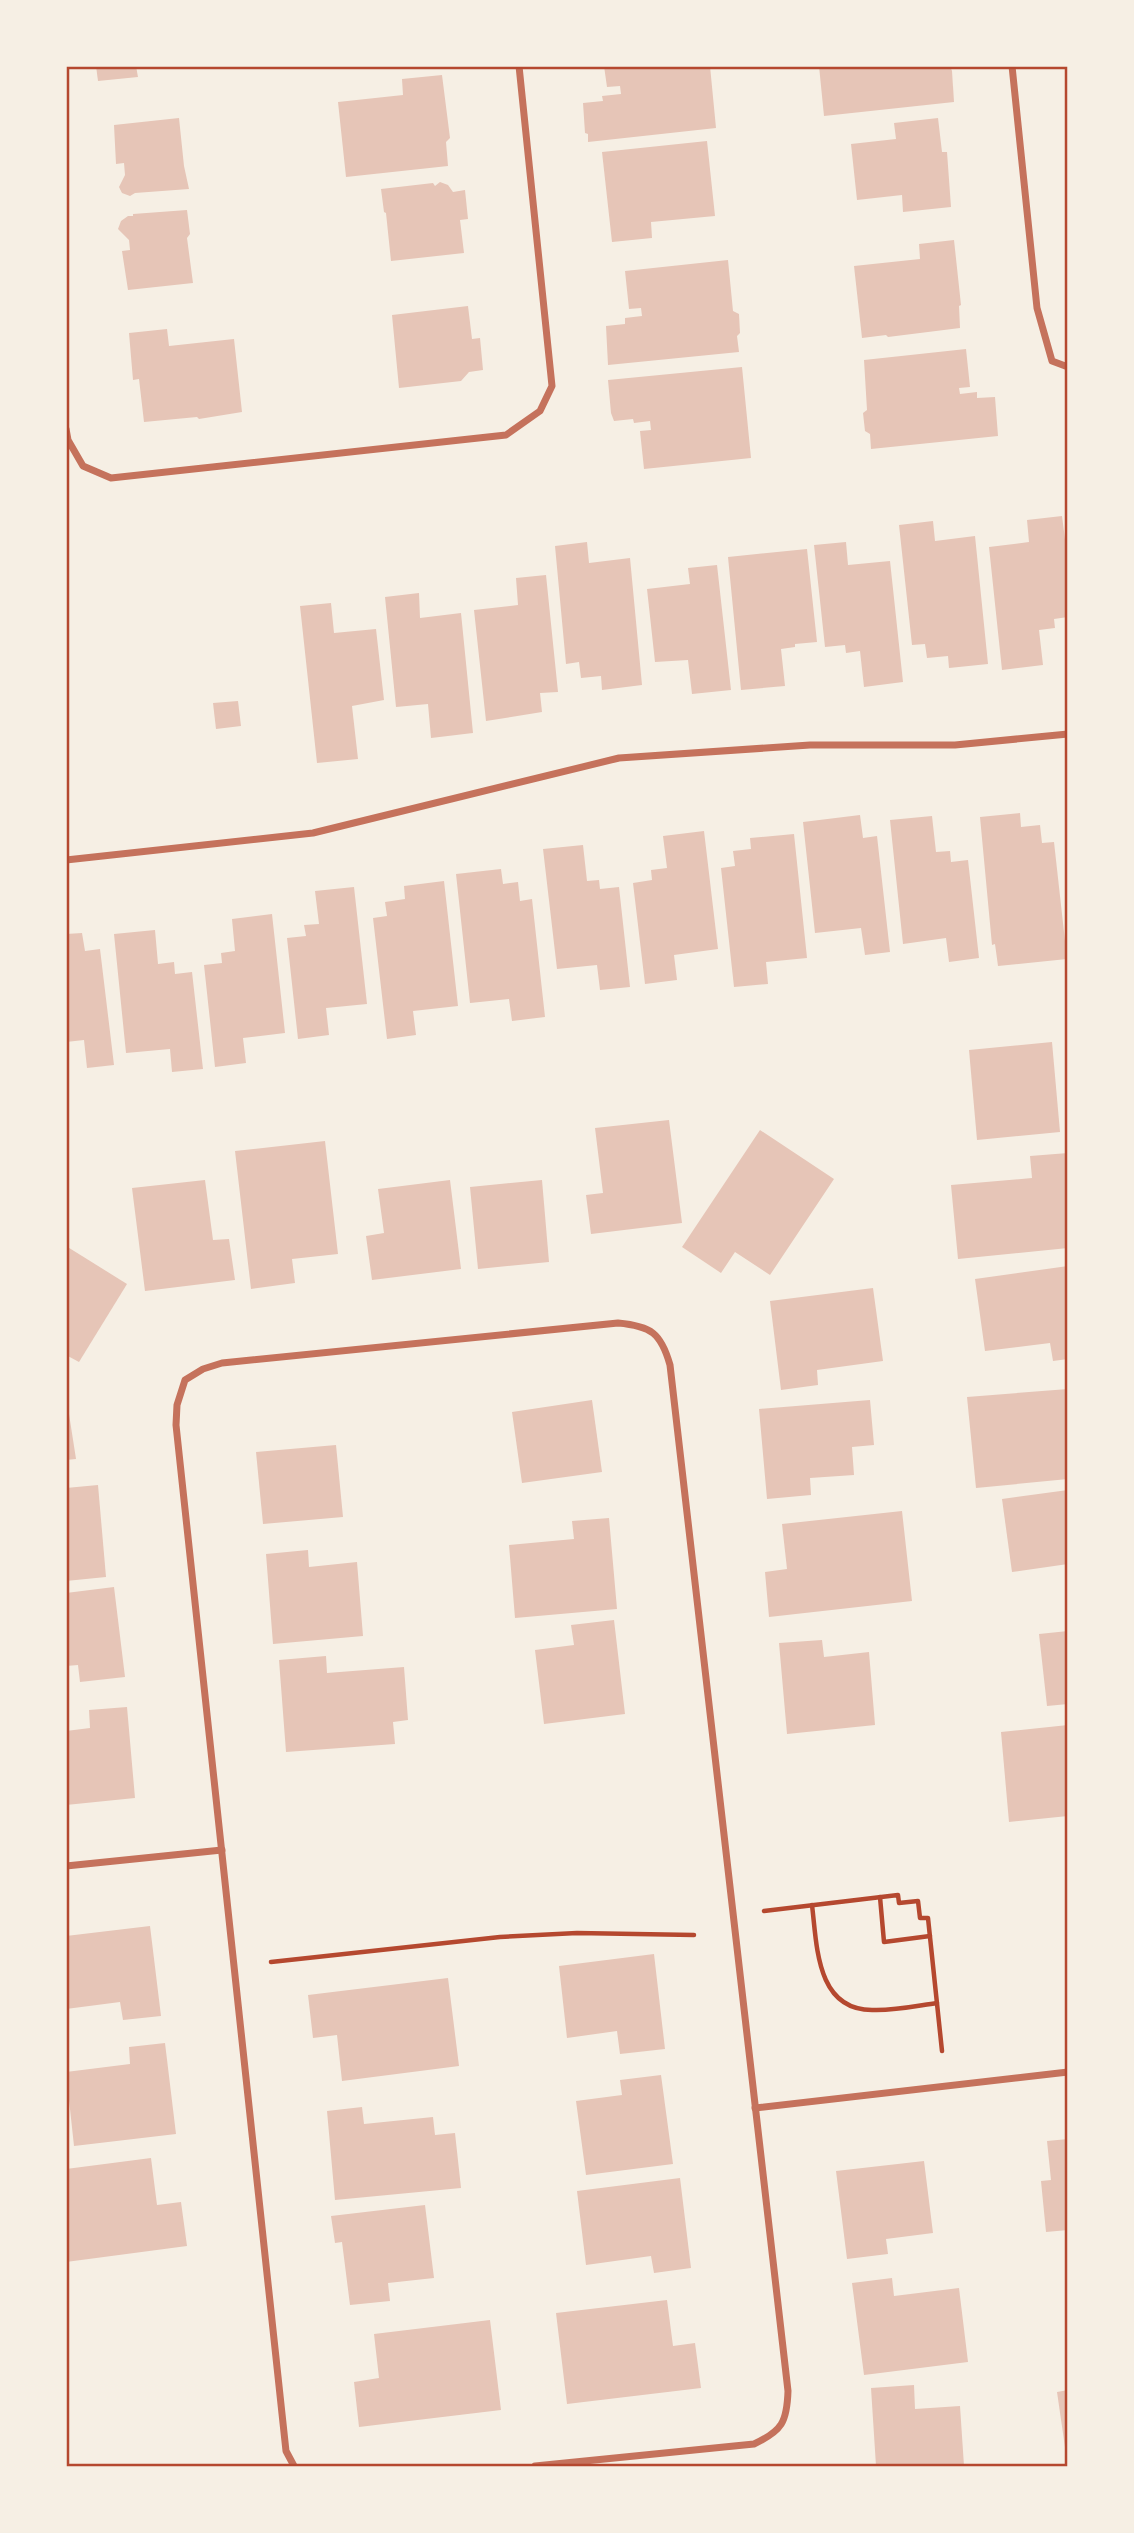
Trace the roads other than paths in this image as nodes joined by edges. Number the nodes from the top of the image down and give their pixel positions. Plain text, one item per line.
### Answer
1 (519, 66) edge
2 (1012, 66) edge
3 (1068, 367) edge
4 (66, 429) edge
5 (1068, 734) edge
6 (66, 860) edge
7 (222, 1850) junction
8 (66, 1866) edge
9 (1068, 2072) edge
10 (755, 2108) junction
11 (294, 2466) edge
12 (535, 2466) edge

1 - 4 street
2 - 3 street
5 - 6 street
7 - 8 street
7 - 10 street
7 - 11 street
9 - 10 street
10 - 12 street

